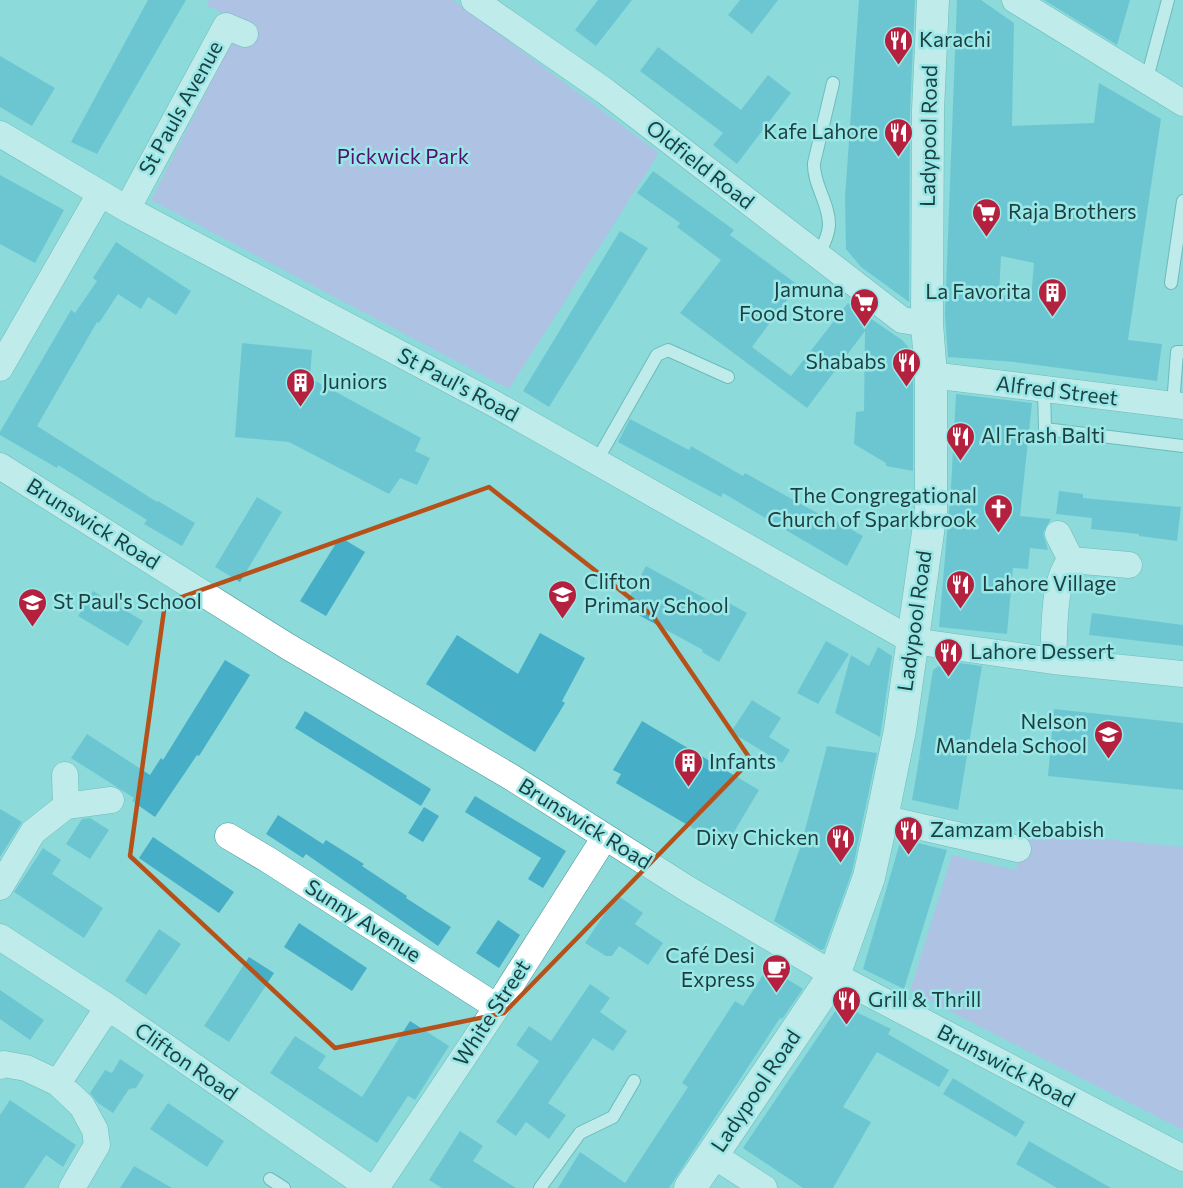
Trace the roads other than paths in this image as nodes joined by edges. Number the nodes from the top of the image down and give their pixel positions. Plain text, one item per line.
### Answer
1 (474, 0) edge
2 (933, 0) edge
3 (1015, 0) edge
4 (1168, 0) edge
5 (245, 34) dead end
6 (1146, 82) junction
7 (833, 83) dead end
8 (1183, 103) edge
9 (0, 135) edge
10 (100, 194) junction
11 (1183, 201) edge
12 (126, 208) junction
13 (818, 257) junction
14 (1171, 283) dead end
15 (927, 324) junction
16 (1183, 352) edge
17 (0, 368) edge
18 (931, 375) junction
19 (729, 377) dead end
20 (1044, 389) junction
21 (1178, 406) edge
22 (1183, 446) edge
23 (596, 462) junction
24 (0, 466) edge
25 (1058, 534) dead end
26 (1071, 560) junction
27 (1129, 566) dead end
28 (913, 641) junction
29 (1053, 661) junction
30 (1183, 674) edge
31 (65, 775) dead end
32 (111, 800) dead end
33 (66, 807) junction
34 (882, 818) junction
35 (228, 836) dead end
36 (605, 837) junction
37 (1018, 849) dead end
38 (0, 887) edge
39 (0, 937) edge
40 (834, 975) junction
41 (108, 1007) junction
42 (497, 1007) junction
43 (0, 1066) edge
44 (634, 1081) dead end
45 (58, 1083) junction
46 (713, 1155) junction
47 (1183, 1158) edge
48 (270, 1179) dead end
49 (72, 1188) edge
50 (284, 1188) edge
51 (370, 1188) edge
52 (376, 1188) edge
53 (540, 1188) edge
54 (690, 1188) edge
55 (764, 1188) edge

1 - 13 street, Oldfield Road
2 - 15 street, Ladypool Road
3 - 6 street
4 - 6 lane
5 - 12 street, St Pauls Avenue
6 - 8 street
7 - 13 lane
9 - 10 street, St Paul's Road
10 - 12 street, St Paul's Road
10 - 17 street
11 - 14 lane
12 - 23 street, St Paul's Road
13 - 15 street, Oldfield Road
15 - 18 street, Ladypool Road
16 - 21 lane
18 - 20 street, Alfred Street
18 - 28 street, Ladypool Road
19 - 23 lane
20 - 21 street, Alfred Street
20 - 22 lane
23 - 28 street, St Paul's Road
24 - 36 street, Brunswick Road
25 - 26 street
26 - 27 street
26 - 29 street
28 - 29 street
28 - 34 street, Ladypool Road
29 - 30 street
31 - 33 street
32 - 33 street
33 - 38 street
34 - 37 street
34 - 40 street, Ladypool Road
35 - 42 street, Sunny Avenue
36 - 40 street, Brunswick Road
36 - 42 street, White Street
39 - 41 street, Clifton Road
40 - 46 street, Ladypool Road
40 - 47 street, Brunswick Road
41 - 45 street
41 - 51 street, Clifton Road
42 - 52 street, White Street
43 - 45 street
44 - 53 lane
45 - 49 street
46 - 54 street, Ladypool Road
46 - 55 street
48 - 50 lane

